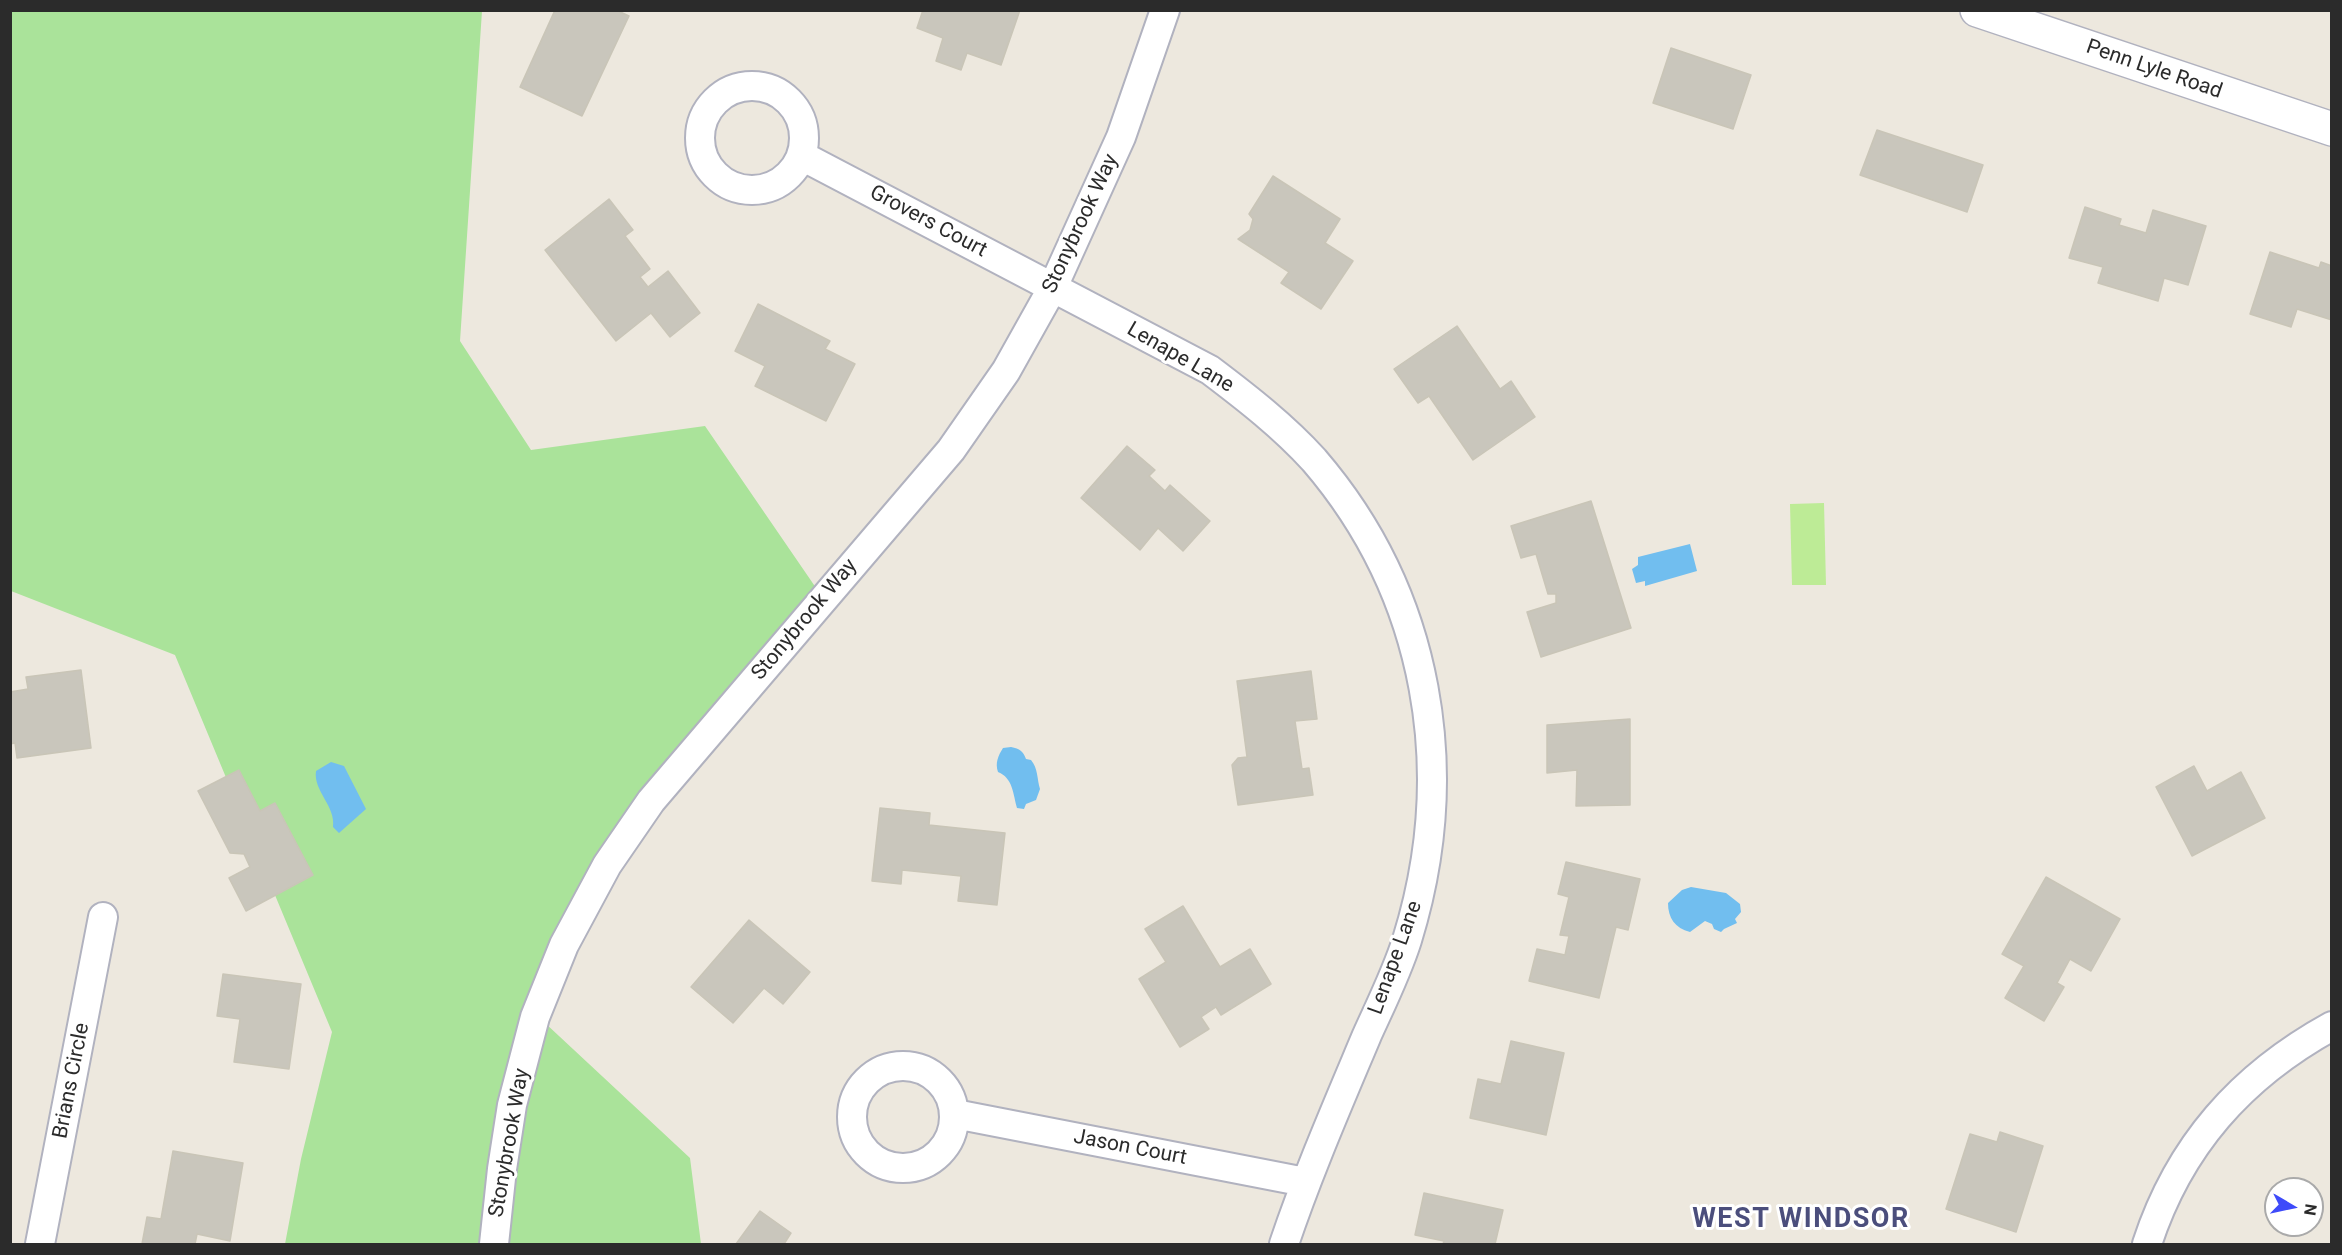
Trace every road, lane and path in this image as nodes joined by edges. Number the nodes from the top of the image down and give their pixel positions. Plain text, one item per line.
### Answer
1 (1165, 10) edge
2 (1977, 10) edge
3 (2331, 129) edge
4 (802, 156) dead end
5 (1053, 287) junction
6 (103, 917) dead end
7 (2331, 1026) edge
8 (955, 1114) dead end
9 (1305, 1182) junction
10 (40, 1245) edge
11 (494, 1245) edge
12 (1284, 1245) edge
13 (2148, 1245) edge

1 - 5 street, Stonybrook Way
2 - 3 street, Penn Lyle Road
4 - 5 street, Grovers Court
5 - 9 street, Lenape Lane
5 - 11 street, Stonybrook Way
6 - 10 street, Brians Circle
7 - 13 street
8 - 9 street, Jason Court
9 - 12 street, Lenape Lane

